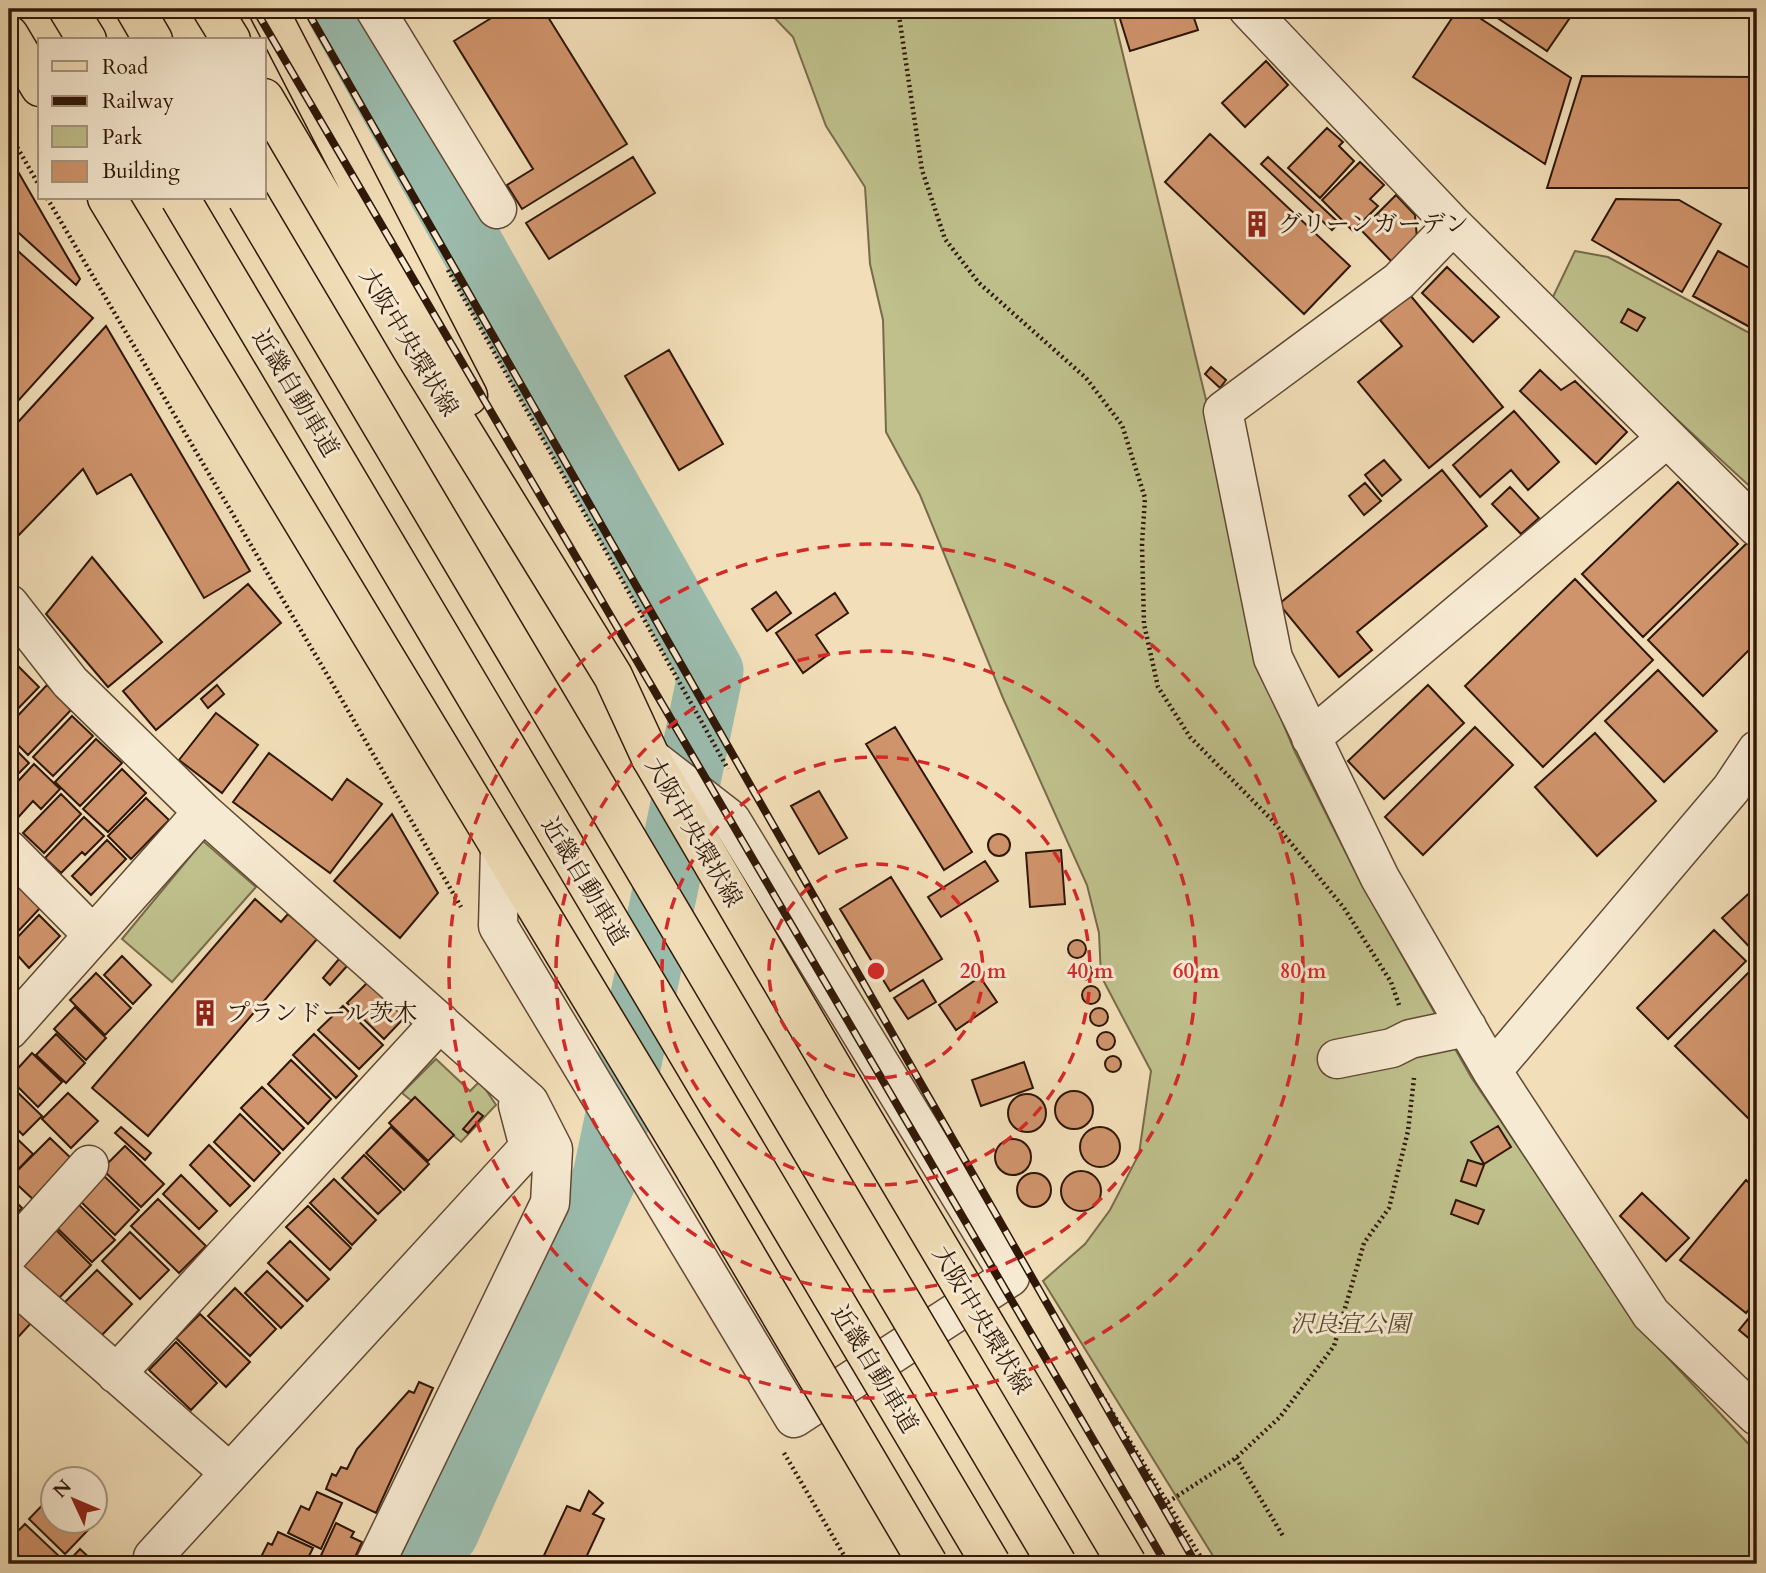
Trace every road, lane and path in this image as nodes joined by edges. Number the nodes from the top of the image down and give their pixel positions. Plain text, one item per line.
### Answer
1 (68, 9) edge
2 (135, 9) edge
3 (212, 9) edge
4 (268, 9) edge
5 (375, 9) edge
6 (898, 9) edge
7 (1248, 9) edge
8 (9, 35) edge
9 (86, 38) edge
10 (152, 38) edge
11 (229, 38) edge
12 (38, 85) edge
13 (266, 101) edge
14 (9, 133) edge
15 (38, 184) edge
16 (48, 200) edge
17 (108, 200) edge
18 (181, 200) edge
19 (248, 200) edge
20 (497, 209) dead end
21 (1453, 225) junction
22 (1667, 438) junction
23 (1757, 527) edge
24 (9, 604) edge
25 (612, 676) junction
26 (1311, 738) junction
27 (1757, 750) edge
28 (651, 758) junction
29 (203, 812) junction
30 (500, 849) junction
31 (9, 850) edge
32 (463, 911) dead end
33 (93, 935) junction
34 (440, 1022) junction
35 (1467, 1027) junction
36 (9, 1030) edge
37 (1410, 1039) junction
38 (1335, 1051) dead end
39 (1492, 1071) junction
40 (513, 1087) junction
41 (89, 1165) dead end
42 (9, 1254) edge
43 (9, 1279) edge
44 (117, 1374) junction
45 (1757, 1416) edge
46 (779, 1446) dead end
47 (1236, 1458) junction
48 (230, 1473) junction
49 (1168, 1502) dead end
50 (1283, 1536) dead end
51 (153, 1558) dead end
52 (375, 1564) edge
53 (849, 1564) edge
54 (928, 1564) edge
55 (991, 1564) edge
56 (1057, 1564) edge
57 (1127, 1564) edge

1 - 9 main road
2 - 10 main road
3 - 11 main road
4 - 25 main road
5 - 20 street
6 - 37 path
7 - 21 street
8 - 12 main road
13 - 25 main road, 大阪中央環状線
14 - 15 path
16 - 32 path
17 - 30 main road
18 - 55 main road, 近畿自動車道, bridge
19 - 56 main road, bridge
21 - 22 street
21 - 26 street
22 - 23 street
22 - 26 street
24 - 29 street
25 - 28 main road, 大阪中央環状線
26 - 35 street
27 - 39 street
28 - 30 street
28 - 57 main road, 大阪中央環状線, bridge
29 - 33 street
29 - 34 street
30 - 54 main road, bridge
31 - 33 street
33 - 36 street
34 - 40 street
34 - 44 street
35 - 37 street
35 - 39 street
37 - 38 street
37 - 47 path
39 - 45 street
40 - 48 street
40 - 52 street
41 - 42 street
43 - 44 street
44 - 48 street
46 - 53 path
47 - 49 path
47 - 50 path
48 - 51 street

